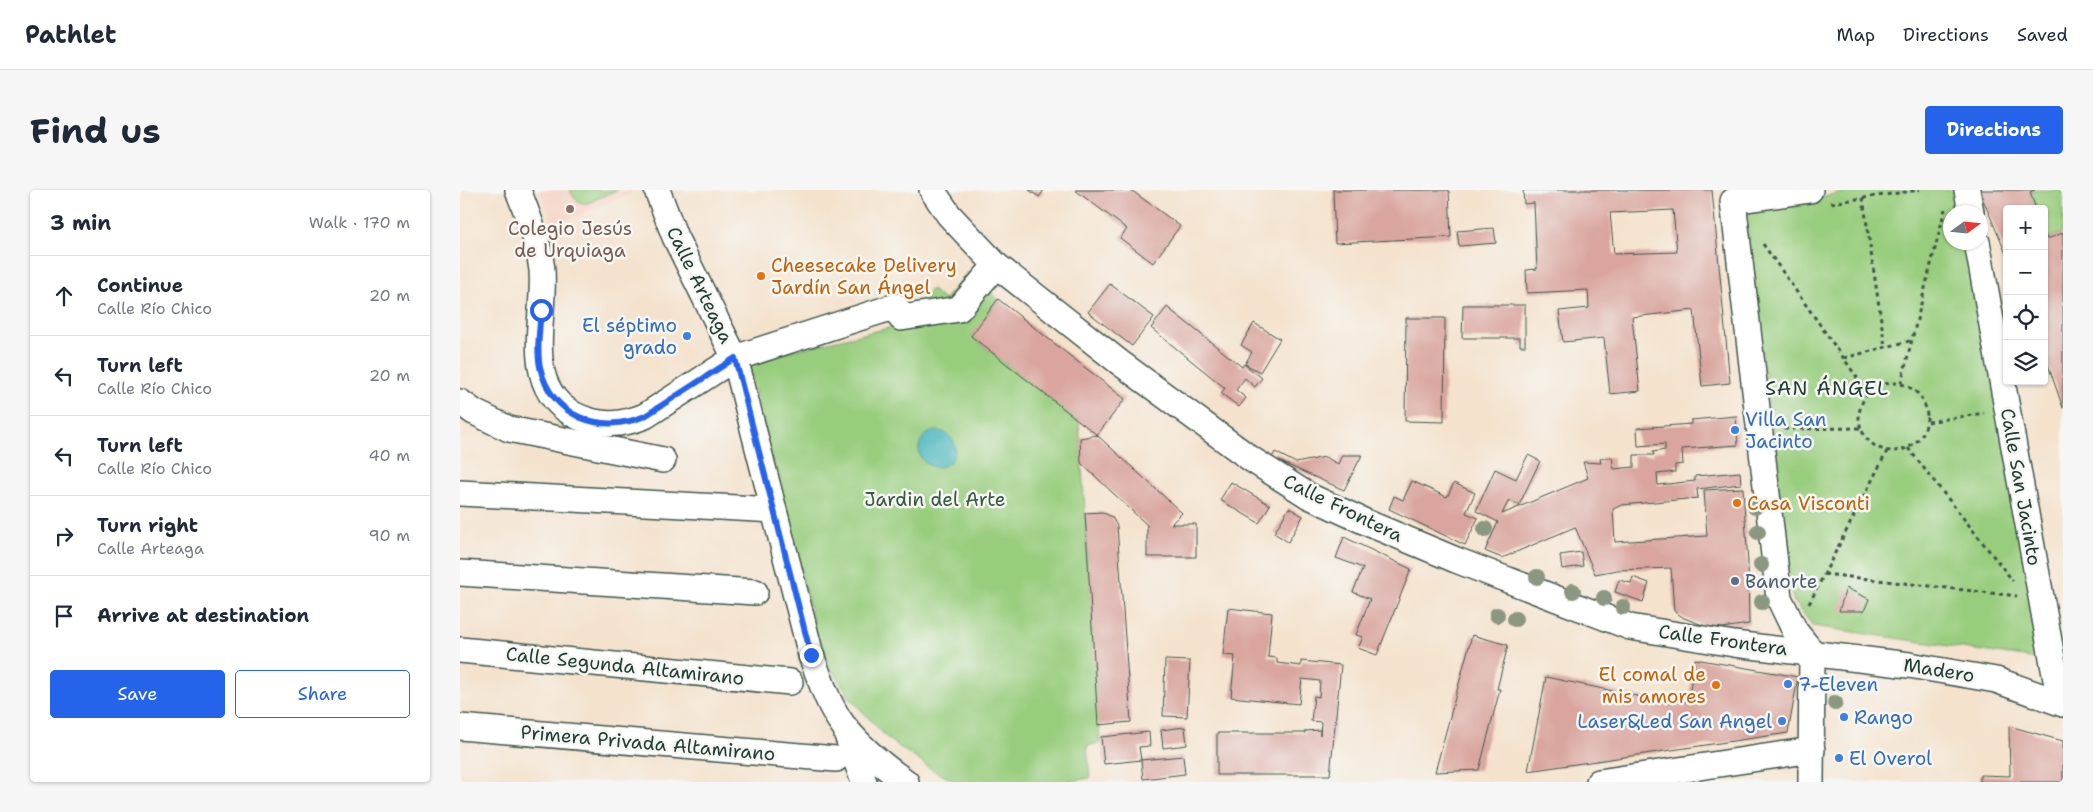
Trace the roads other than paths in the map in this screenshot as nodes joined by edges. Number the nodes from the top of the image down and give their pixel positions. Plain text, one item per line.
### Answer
1 (518, 190) edge
2 (932, 190) edge
3 (659, 191) edge
4 (1957, 195) edge
5 (1818, 197) edge
6 (1965, 205) edge
7 (1978, 250) edge
8 (996, 266) junction
9 (735, 358) junction
10 (460, 402) edge
11 (663, 460) dead end
12 (460, 493) edge
13 (773, 510) junction
14 (460, 573) edge
15 (755, 592) dead end
16 (460, 650) edge
17 (1812, 652) junction
18 (790, 682) dead end
19 (2061, 703) edge
20 (843, 725) junction
21 (460, 727) edge
22 (1812, 750) junction
23 (836, 759) dead end
24 (864, 782) edge
25 (906, 782) edge
26 (1599, 782) edge
27 (1812, 782) edge

1 - 9 street
2 - 8 street, Calle Frontera
3 - 9 street, Calle Arteaga
4 - 6 street
5 - 17 street
7 - 19 street, Calle San Jacinto
8 - 9 street
8 - 17 street, Calle Frontera
9 - 13 street, Calle Arteaga
10 - 11 street
12 - 13 street
13 - 20 street, Calle Arteaga
14 - 15 street
16 - 18 street, Calle Segunda Altamirano
17 - 19 street, Madero
17 - 22 street
20 - 24 street, Calle Arteaga
20 - 25 street, Calle Arteaga
21 - 23 street, Primera Privada Altamirano
22 - 26 street
22 - 27 street

